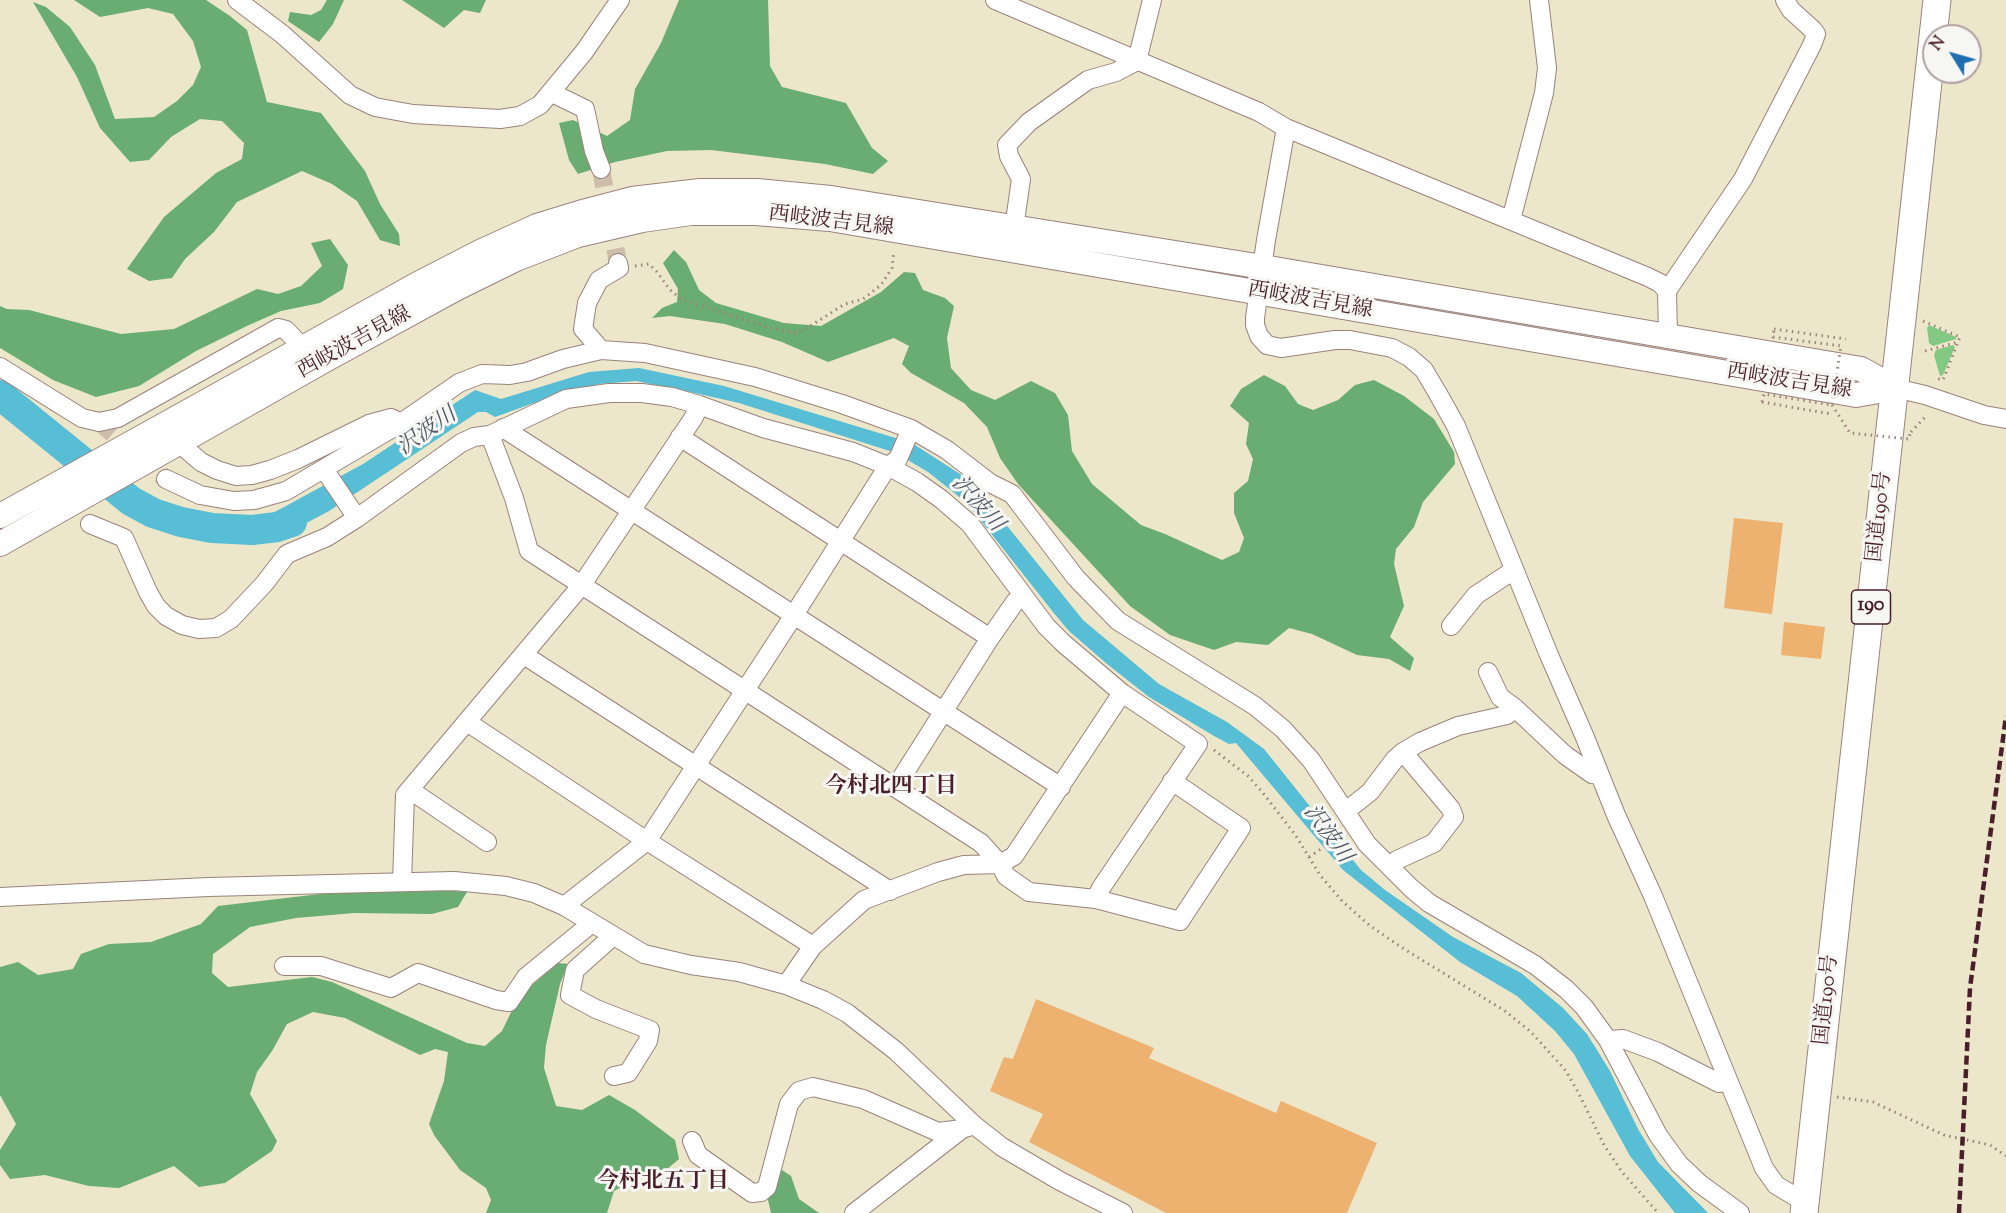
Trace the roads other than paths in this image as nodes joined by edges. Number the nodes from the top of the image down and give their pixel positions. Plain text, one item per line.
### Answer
1 (237, 0) edge
2 (620, 0) edge
3 (995, 0) edge
4 (1152, 0) edge
5 (1539, 0) edge
6 (1785, 0) edge
7 (1937, 0) edge
8 (1137, 61) junction
9 (552, 93) junction
10 (1286, 128) junction
11 (601, 169) tunnel mouth
12 (1511, 220) junction
13 (1014, 228) junction
14 (618, 265) road end
15 (1263, 267) junction
16 (1667, 291) junction
17 (1259, 293) junction
18 (1668, 335) junction
19 (303, 348) junction
20 (601, 350) junction
21 (0, 367) edge
22 (1895, 387) junction
23 (699, 405) junction
24 (2006, 419) edge
25 (401, 423) junction
26 (497, 432) junction
27 (910, 432) junction
28 (681, 437) junction
29 (178, 442) junction
30 (893, 462) junction
31 (326, 472) junction
32 (166, 479) tunnel mouth
33 (632, 509) junction
34 (0, 516) edge
35 (356, 516) junction
36 (90, 524) dead end
37 (840, 542) junction
38 (0, 544) edge
39 (1514, 570) junction
40 (581, 586) junction
41 (1023, 595) junction
42 (794, 615) junction
43 (1451, 626) dead end
44 (990, 638) junction
45 (524, 655) junction
46 (1488, 672) dead end
47 (745, 691) junction
48 (1122, 693) junction
49 (1515, 708) junction
50 (943, 710) junction
51 (467, 722) junction
52 (1403, 752) junction
53 (695, 766) junction
54 (1600, 775) junction
55 (1173, 781) junction
56 (1061, 787) junction
57 (895, 788) junction
58 (410, 790) junction
59 (1346, 811) junction
60 (647, 841) junction
61 (487, 842) dead end
62 (1000, 864) junction
63 (1390, 868) junction
64 (402, 882) junction
65 (890, 891) junction
66 (0, 897) edge
67 (1096, 899) junction
68 (564, 906) junction
69 (592, 923) junction
70 (613, 936) junction
71 (813, 946) junction
72 (284, 966) dead end
73 (786, 985) junction
74 (1608, 1040) junction
75 (614, 1076) dead end
76 (1728, 1081) junction
77 (968, 1127) junction
78 (692, 1141) dead end
79 (1805, 1208) edge
80 (854, 1213) edge
81 (1123, 1213) edge
82 (1740, 1213) edge

1 - 9 street
2 - 9 street
3 - 8 street
4 - 8 street
5 - 12 street
6 - 16 street
7 - 22 highway, 国道190号 / 190
8 - 10 street
8 - 13 street
9 - 11 street
10 - 12 street
10 - 15 street
12 - 16 street
13 - 15 main road, 西岐波吉見線
13 - 19 main road, 西岐波吉見線
14 - 20 street
15 - 17 street
15 - 18 main road, 西岐波吉見線
16 - 18 street
17 - 22 main road, 西岐波吉見線
17 - 29 main road, 西岐波吉見線
17 - 39 street
18 - 22 main road, 西岐波吉見線
19 - 21 street
19 - 34 main road, 西岐波吉見線
20 - 25 street
20 - 27 street
22 - 24 street
22 - 79 highway, 国道190号 / 190
23 - 26 street
23 - 28 street
23 - 30 street
25 - 29 street
25 - 31 street
26 - 33 street
26 - 35 street
26 - 40 street
27 - 30 street
27 - 59 street
28 - 33 street
28 - 37 street
29 - 38 main road, 西岐波吉見線
30 - 37 street
30 - 41 street
31 - 32 street
31 - 35 street
33 - 40 street
33 - 42 street
35 - 36 street
37 - 42 street
37 - 44 street
39 - 43 street
39 - 54 street
40 - 45 street
40 - 47 street
41 - 44 street
41 - 48 street
42 - 47 street
42 - 50 street
44 - 50 street
45 - 51 street
45 - 53 street
46 - 49 street
47 - 53 street
47 - 57 street
48 - 55 street
48 - 56 street
49 - 52 street
49 - 54 street
50 - 56 street
50 - 57 street
51 - 58 street
51 - 60 street
52 - 59 street
52 - 63 street
53 - 60 street
53 - 65 street
54 - 76 street
55 - 67 street
55 - 67 street
56 - 62 street
57 - 62 street
58 - 61 street
58 - 64 street
59 - 63 street
60 - 68 street
60 - 71 street
62 - 65 street
62 - 67 street
63 - 74 street
64 - 66 street
64 - 68 street
65 - 71 street
68 - 69 street
69 - 70 street
69 - 72 street
70 - 73 street
70 - 75 street
71 - 73 street
73 - 77 street
74 - 76 street
74 - 82 street
76 - 79 street
77 - 78 street
77 - 80 street
77 - 81 street

